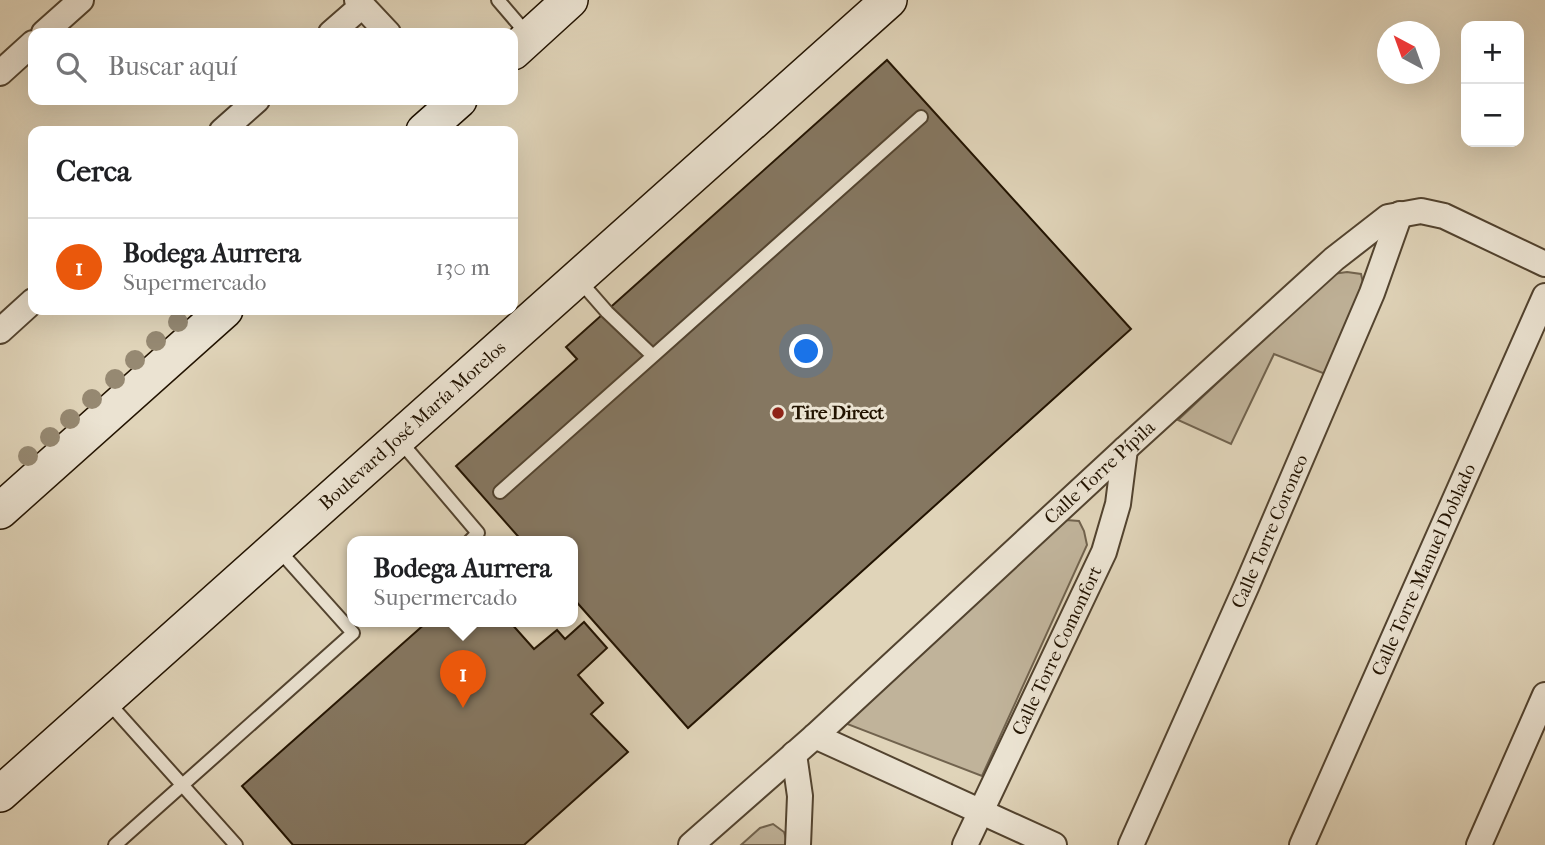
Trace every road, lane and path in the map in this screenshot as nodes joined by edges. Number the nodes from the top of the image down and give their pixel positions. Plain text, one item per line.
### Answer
1 (81, 0) edge
2 (498, 0) edge
3 (570, 0) edge
4 (869, 0) edge
5 (889, 0) edge
6 (359, 3) edge
7 (50, 28) edge
8 (336, 28) edge
9 (383, 28) edge
10 (512, 28) edge
11 (521, 45) edge
12 (28, 48) edge
13 (830, 52) junction
14 (0, 73) edge
15 (251, 105) edge
16 (454, 105) edge
17 (921, 117) dead end
18 (228, 126) edge
19 (430, 126) edge
20 (1400, 214) junction
21 (1545, 264) edge
22 (577, 277) junction
23 (1545, 296) edge
24 (28, 306) edge
25 (219, 315) edge
26 (0, 331) edge
27 (653, 356) junction
28 (398, 438) junction
29 (1125, 449) junction
30 (500, 492) dead end
31 (0, 511) edge
32 (475, 536) edge
33 (276, 547) junction
34 (347, 626) edge
35 (348, 627) edge
36 (1545, 695) edge
37 (106, 700) junction
38 (815, 736) junction
39 (794, 754) junction
40 (183, 785) junction
41 (0, 794) edge
42 (979, 812) junction
43 (115, 845) edge
44 (236, 845) edge
45 (691, 845) edge
46 (798, 845) edge
47 (965, 845) edge
48 (1054, 845) edge
49 (1131, 845) edge
50 (1302, 845) edge
51 (1479, 845) edge

1 - 7 street
2 - 10 lane
3 - 11 main road
4 - 13 main road
5 - 13 main road, Boulevard José María Morelos
6 - 8 street
6 - 9 street
12 - 14 street
13 - 22 main road, Boulevard José María Morelos
15 - 18 street
16 - 19 main road
17 - 27 lane
20 - 21 street, Calle Torre Pípila
20 - 29 street, Calle Torre Pípila
20 - 49 street, Calle Torre Coroneo
22 - 27 lane
22 - 28 main road, Boulevard José María Morelos
23 - 50 street, Calle Torre Manuel Doblado
24 - 26 street
25 - 31 main road
27 - 30 lane
28 - 32 lane
28 - 33 main road, Boulevard José María Morelos
29 - 38 street, Calle Torre Pípila
29 - 42 street, Calle Torre Comonfort
33 - 34 lane
33 - 37 main road, Boulevard José María Morelos
35 - 40 lane
36 - 51 street
37 - 40 lane
37 - 41 main road, Boulevard José María Morelos
38 - 39 street, Calle Torre Pípila
38 - 42 street
39 - 45 street, Calle Torre Pípila
39 - 46 street
40 - 43 lane
40 - 44 lane
42 - 47 street, Calle Torre Comonfort
42 - 48 street

